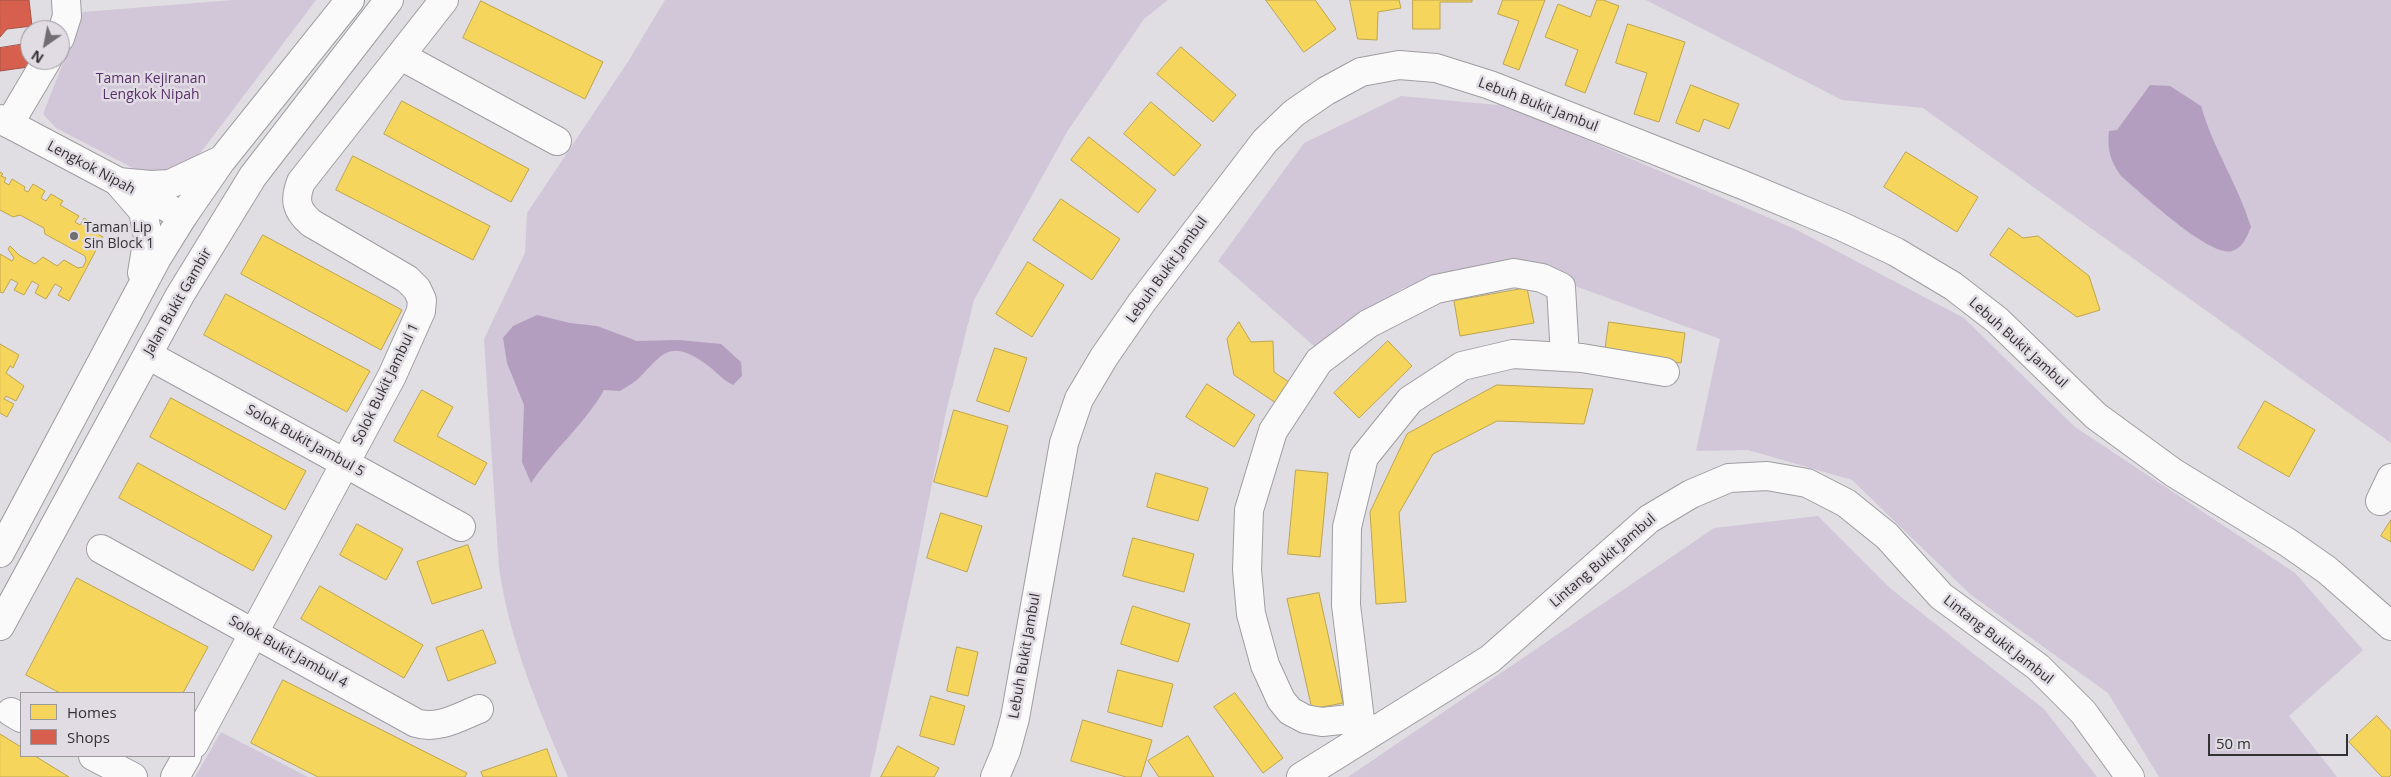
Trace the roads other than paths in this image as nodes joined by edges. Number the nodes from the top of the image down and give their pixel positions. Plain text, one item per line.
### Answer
1 (66, 0) edge
2 (350, 0) edge
3 (389, 0) edge
4 (444, 0) edge
5 (66, 20) edge
6 (401, 56) junction
7 (40, 70) edge
8 (4, 121) edge
9 (557, 141) dead end
10 (221, 161) junction
11 (253, 176) junction
12 (118, 182) junction
13 (182, 216) junction
14 (139, 292) junction
15 (180, 294) junction
16 (148, 355) junction
17 (1565, 356) junction
18 (1665, 372) dead end
19 (346, 463) junction
20 (461, 527) dead end
21 (101, 549) dead end
22 (0, 553) edge
23 (0, 626) edge
24 (2391, 626) edge
25 (254, 633) junction
26 (480, 709) dead end
27 (1361, 728) junction
28 (195, 742) edge
29 (95, 757) edge
30 (186, 757) edge
31 (133, 777) edge
32 (175, 777) edge
33 (995, 777) edge
34 (1301, 777) edge
35 (2130, 777) edge

1 - 5 street
2 - 10 street
3 - 11 street, Jalan Bukit Gambir
4 - 6 street, Solok Bukit Jambul 1
6 - 9 street
6 - 19 street, Solok Bukit Jambul 1
7 - 8 street
8 - 12 street, Lengkok Nipah
10 - 12 street
10 - 13 street
11 - 13 street
11 - 15 street, Jalan Bukit Gambir
12 - 13 street, Lengkok Nipah
12 - 14 street
13 - 14 street
13 - 15 street
14 - 22 street
15 - 16 street, Jalan Bukit Gambir
16 - 19 street, Solok Bukit Jambul 5
16 - 23 street, Jalan Bukit Gambir
17 - 18 street
17 - 27 street
17 - 27 street
19 - 20 street, Solok Bukit Jambul 5
19 - 25 street, Solok Bukit Jambul 1
21 - 25 street, Solok Bukit Jambul 4
24 - 33 street, Lebuh Bukit Jambul
25 - 26 street, Solok Bukit Jambul 4
25 - 28 street, Solok Bukit Jambul 1
27 - 34 street, Lintang Bukit Jambul
27 - 35 street, Lintang Bukit Jambul
29 - 31 street
30 - 32 street

